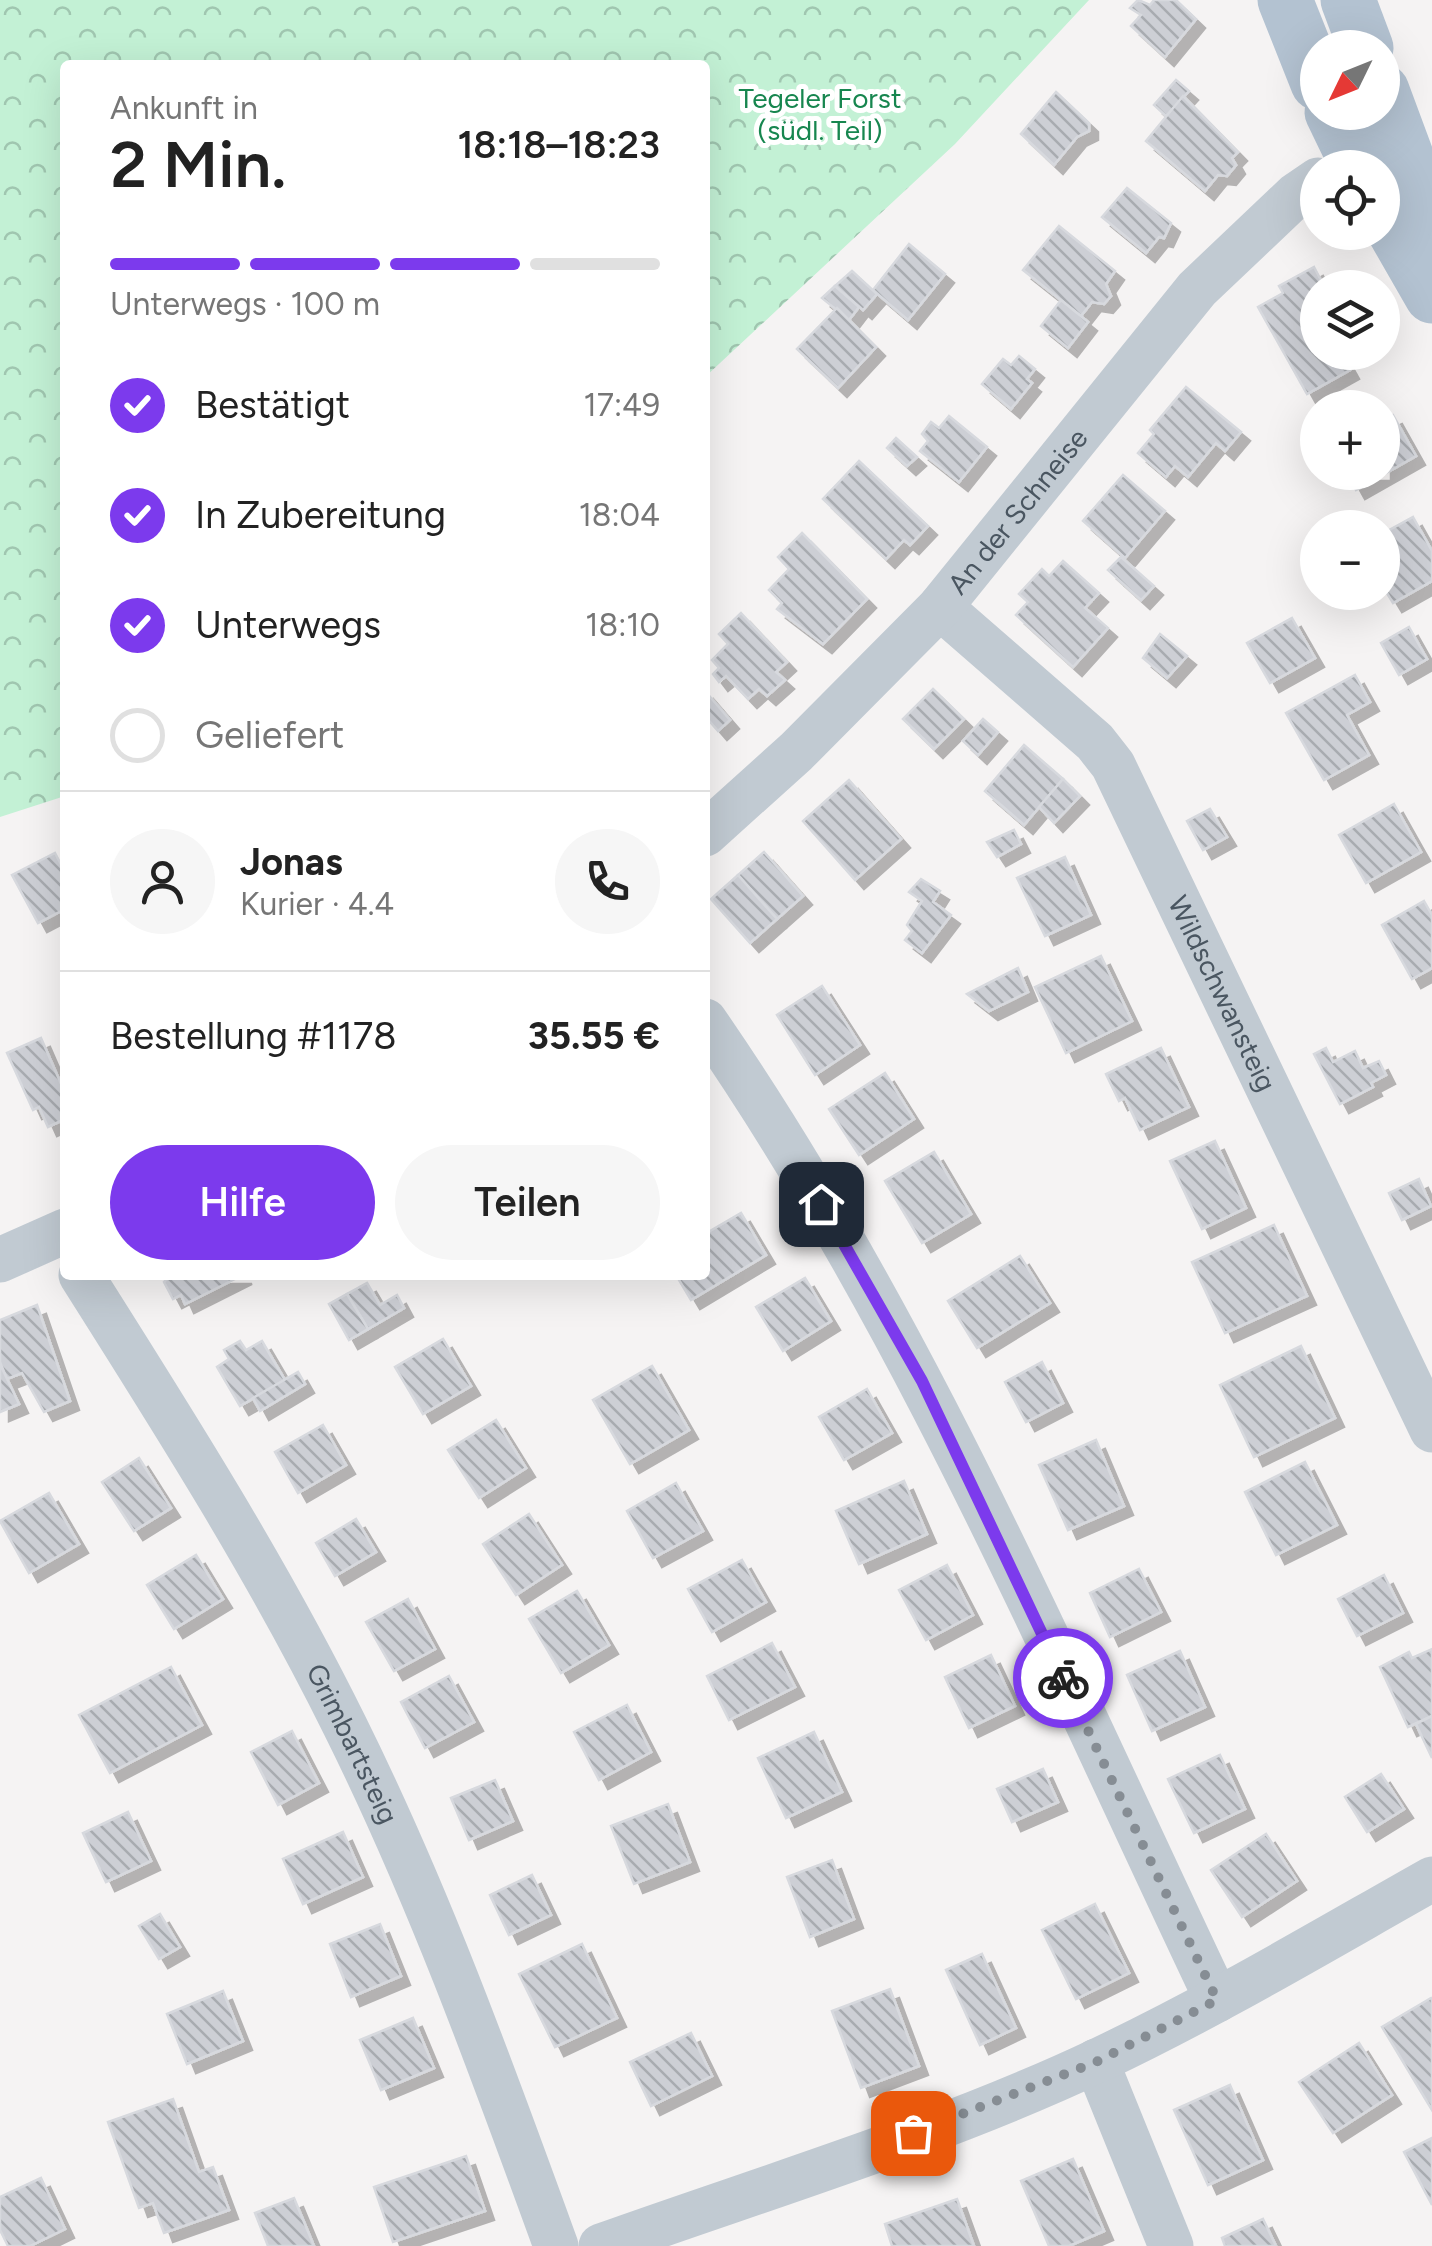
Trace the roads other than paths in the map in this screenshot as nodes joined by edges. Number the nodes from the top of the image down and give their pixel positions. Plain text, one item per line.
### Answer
1 (1361, 15) edge
2 (1327, 30) edge
3 (1354, 144) edge
4 (1432, 226) edge
5 (1400, 240) edge
6 (1432, 296) edge
7 (940, 607) junction
8 (710, 829) edge
9 (710, 1029) edge
10 (60, 1236) edge
11 (0, 1260) edge
12 (84, 1280) edge
13 (1432, 1430) edge
14 (1432, 1880) edge
15 (1217, 2000) junction
16 (1096, 2062) junction
17 (556, 2246) edge
18 (602, 2246) edge
19 (1171, 2246) edge

1 - 2 street
3 - 4 main road
3 - 7 street, An der Schneise
5 - 6 main road
7 - 8 street, An der Schneise
7 - 13 street, Wildschwansteig
9 - 15 street
10 - 11 street
12 - 17 street, Grimbartsteig
14 - 15 street
15 - 16 street
16 - 18 street
16 - 19 street

